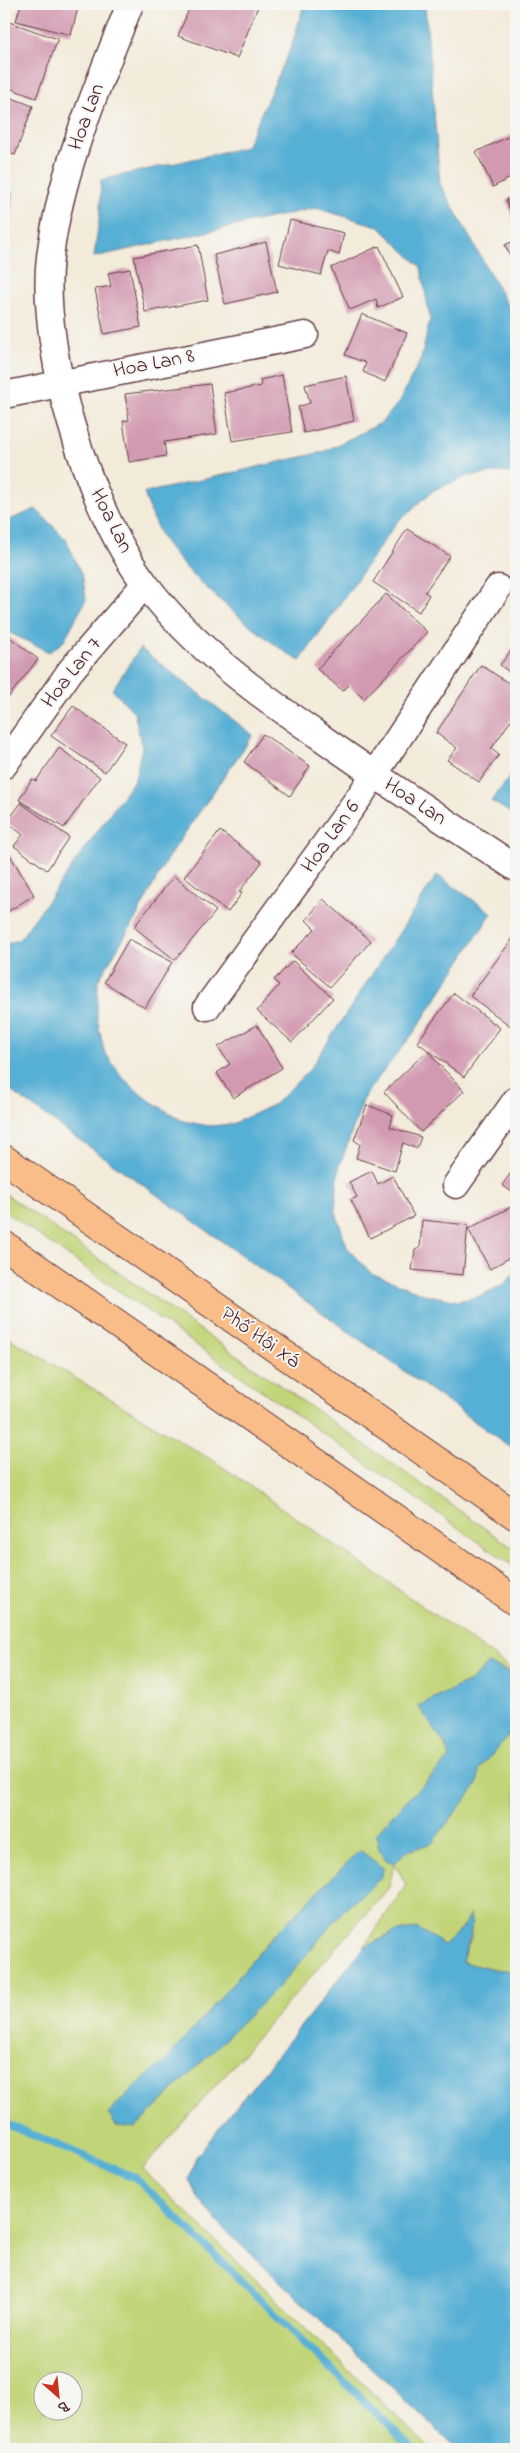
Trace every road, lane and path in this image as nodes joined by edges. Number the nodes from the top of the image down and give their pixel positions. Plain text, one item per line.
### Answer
1 (130, 4) edge
2 (305, 335) dead end
3 (59, 383) junction
4 (4, 395) edge
5 (145, 584) junction
6 (498, 588) dead end
7 (4, 765) edge
8 (375, 775) junction
9 (516, 868) edge
10 (207, 1007) dead end
11 (516, 1100) edge
12 (4, 1159) edge
13 (456, 1185) dead end
14 (4, 1245) edge
15 (516, 1516) edge
16 (516, 1602) edge

1 - 3 street, Hoa Lan
2 - 3 street, Hoa Lan 8
3 - 4 street, Hoa Lan 8
3 - 5 street, Hoa Lan
5 - 7 street, Hoa Lan 7
5 - 8 street, Hoa Lan
6 - 8 street, Hoa Lan 6
8 - 9 street, Hoa Lan
8 - 10 street, Hoa Lan 6
11 - 13 street
12 - 15 main road, Phố Hội Xá
14 - 16 main road

